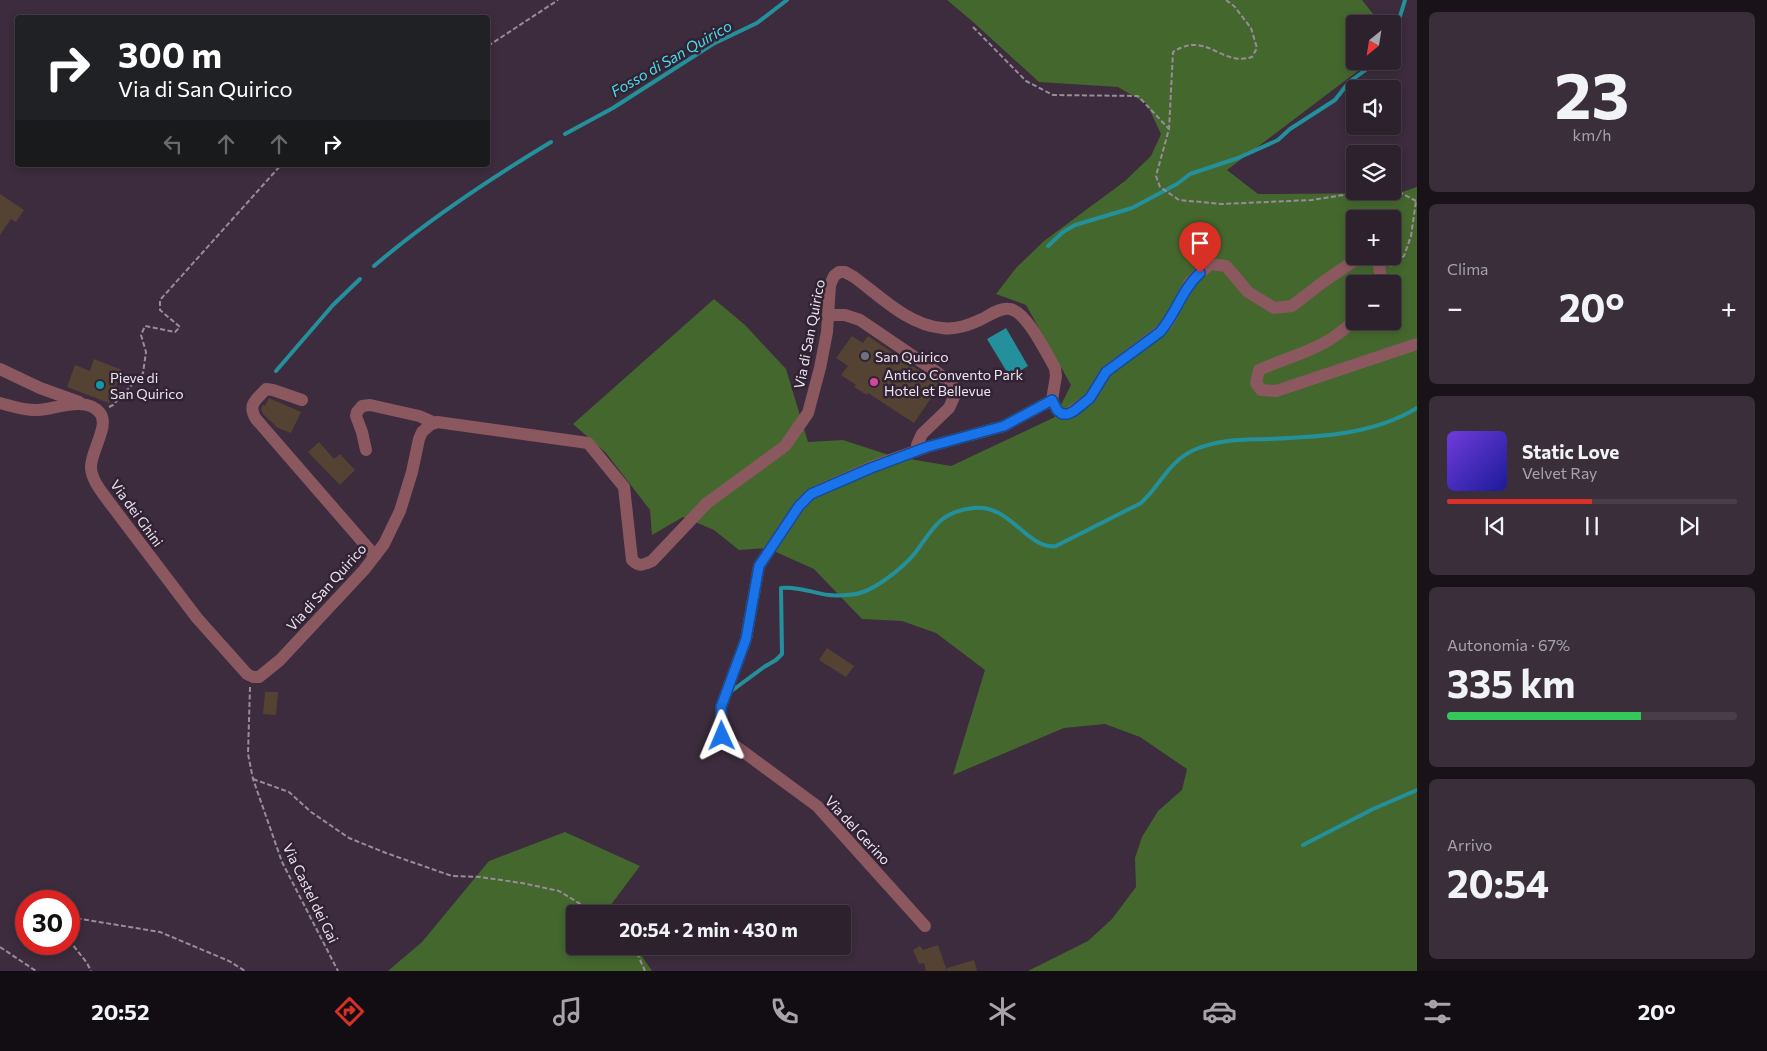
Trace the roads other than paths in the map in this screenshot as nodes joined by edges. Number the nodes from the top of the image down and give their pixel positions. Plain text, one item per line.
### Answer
1 (1348, 265) edge
2 (828, 315) junction
3 (1346, 328) edge
4 (1417, 344) edge
5 (0, 370) edge
6 (302, 400) dead end
7 (1052, 400) junction
8 (0, 403) edge
9 (95, 409) junction
10 (435, 423) junction
11 (366, 450) dead end
12 (918, 450) junction
13 (375, 556) junction
14 (250, 675) joint
15 (925, 926) dead end

1 - 7 street
2 - 7 street, Via di San Quirico
2 - 10 street, Via di San Quirico
2 - 12 street
3 - 4 street
5 - 9 street
6 - 13 street
7 - 12 street, Via del Gerino
8 - 9 street
9 - 14 street, Via dei Ghini
10 - 11 street
10 - 13 street, Via di San Quirico
12 - 15 street, Via del Gerino
13 - 14 street, Via di San Quirico

